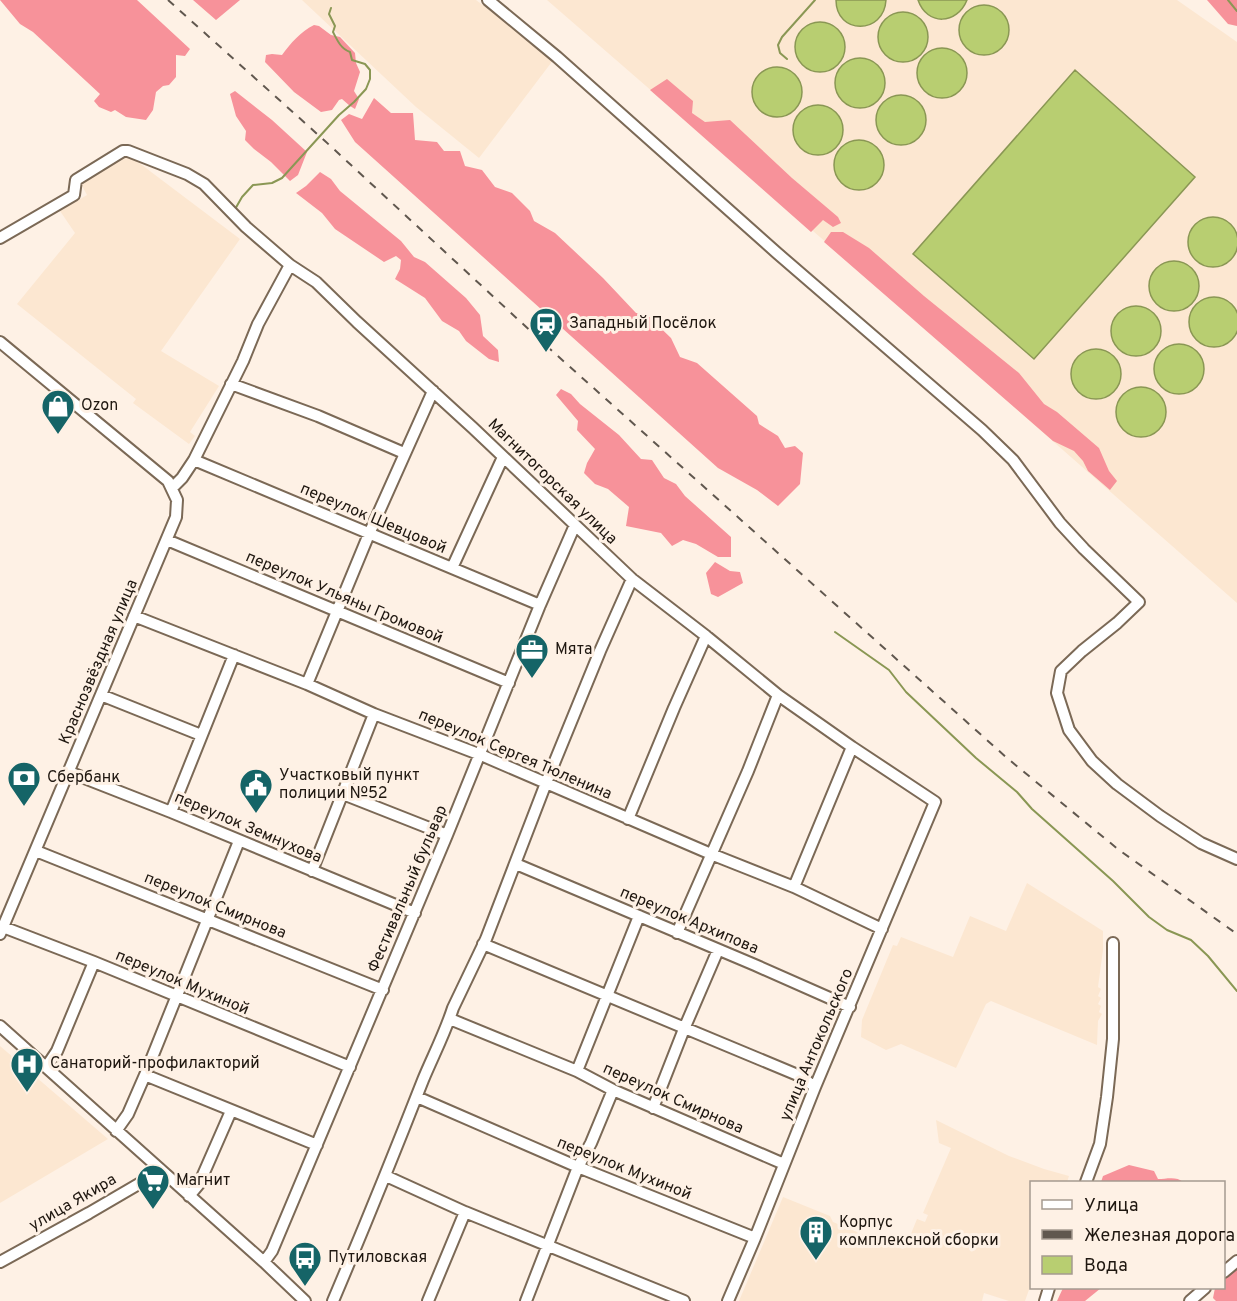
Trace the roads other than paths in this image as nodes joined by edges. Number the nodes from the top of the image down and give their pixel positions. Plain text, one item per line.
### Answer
1 (488, 0) edge
2 (0, 238) edge
3 (290, 265) junction
4 (0, 342) edge
5 (231, 384) junction
6 (433, 392) junction
7 (404, 453) junction
8 (502, 457) junction
9 (194, 460) junction
10 (172, 488) junction
11 (574, 525) junction
12 (369, 534) junction
13 (167, 540) junction
14 (452, 568) junction
15 (632, 579) junction
16 (540, 605) junction
17 (337, 611) junction
18 (134, 616) junction
19 (706, 636) junction
20 (234, 655) junction
21 (509, 683) junction
22 (307, 684) junction
23 (101, 695) junction
24 (778, 695) junction
25 (375, 714) junction
26 (201, 735) junction
27 (852, 747) junction
28 (481, 755) junction
29 (69, 772) junction
30 (546, 783) junction
31 (343, 794) junction
32 (935, 802) joint
33 (171, 812) junction
34 (628, 819) junction
35 (447, 835) junction
36 (239, 841) junction
37 (36, 851) junction
38 (711, 854) junction
39 (1237, 860) edge
40 (516, 864) junction
41 (312, 871) junction
42 (794, 886) junction
43 (414, 913) junction
44 (639, 916) junction
45 (208, 919) junction
46 (882, 929) junction
47 (1, 931) edge
48 (677, 933) junction
49 (1113, 943) dead end
50 (483, 944) junction
51 (718, 950) junction
52 (93, 962) junction
53 (383, 990) junction
54 (607, 995) junction
55 (176, 996) junction
56 (850, 1007) junction
57 (450, 1019) junction
58 (0, 1026) edge
59 (684, 1029) junction
60 (47, 1066) junction
61 (350, 1067) junction
62 (577, 1071) junction
63 (145, 1075) junction
64 (815, 1087) junction
65 (613, 1090) junction
66 (417, 1098) junction
67 (653, 1108) junction
68 (231, 1111) junction
69 (116, 1131) junction
70 (317, 1145) junction
71 (784, 1164) junction
72 (578, 1167) junction
73 (160, 1169) junction
74 (386, 1176) junction
75 (1086, 1181) edge
76 (189, 1196) junction
77 (465, 1212) junction
78 (755, 1238) junction
79 (548, 1245) junction
80 (1237, 1261) edge
81 (0, 1262) edge
82 (264, 1262) junction
83 (1225, 1271) edge
84 (1203, 1289) edge
85 (305, 1301) edge
86 (333, 1301) edge
87 (428, 1301) edge
88 (526, 1301) edge
89 (684, 1301) edge
90 (728, 1301) edge
91 (1190, 1301) edge

1 - 39 street
2 - 3 street, Магнитогорская улица
3 - 5 street
3 - 6 street, Магнитогорская улица
4 - 10 street
5 - 7 street
5 - 9 street
6 - 7 street
6 - 8 street, Магнитогорская улица
7 - 12 street
8 - 11 street, Магнитогорская улица
8 - 14 street
9 - 10 street
9 - 12 street, переулок Шевцовой
10 - 13 street, Краснозвёздная улица
11 - 15 street, Магнитогорская улица
11 - 16 street, Фестивальный бульвар
12 - 14 street, переулок Шевцовой
12 - 17 street
13 - 17 street, переулок Ульяны Громовой
13 - 18 street, Краснозвёздная улица
14 - 16 street, переулок Шевцовой
15 - 19 street, Магнитогорская улица
15 - 30 street
16 - 21 street, Фестивальный бульвар
17 - 21 street, переулок Ульяны Громовой
17 - 22 street
18 - 20 street, переулок Сергея Тюленина
18 - 23 street, Краснозвёздная улица
19 - 24 street, Магнитогорская улица
19 - 34 street
20 - 22 street, переулок Сергея Тюленина
20 - 26 street
21 - 28 street, Фестивальный бульвар
22 - 25 street, переулок Сергея Тюленина
23 - 26 street
23 - 29 street, Краснозвёздная улица
24 - 27 street, Магнитогорская улица
24 - 38 street
25 - 28 street, переулок Сергея Тюленина
25 - 31 street
26 - 33 street
27 - 32 street, Магнитогорская улица
27 - 42 street
28 - 30 street, переулок Сергея Тюленина
28 - 35 street, Фестивальный бульвар
29 - 33 street, переулок Земнухова
29 - 37 street, Краснозвёздная улица
30 - 34 street, переулок Сергея Тюленина
30 - 40 street
31 - 35 street
31 - 41 street
32 - 46 street, улица Антокольского
33 - 36 street, переулок Земнухова
34 - 38 street, переулок Сергея Тюленина
35 - 43 street, Фестивальный бульвар
36 - 41 street, переулок Земнухова
36 - 45 street
37 - 45 street, переулок Смирнова
37 - 47 street, Краснозвёздная улица
38 - 42 street, переулок Сергея Тюленина
38 - 48 street
40 - 44 street, переулок Архипова
40 - 50 street
41 - 43 street, переулок Земнухова
42 - 46 street, переулок Сергея Тюленина
43 - 53 street, Фестивальный бульвар
44 - 48 street, переулок Архипова
44 - 54 street
45 - 53 street, переулок Смирнова
45 - 55 street
46 - 56 street, улица Антокольского
47 - 52 street, переулок Мухиной
48 - 51 street, переулок Архипова
49 - 75 street
50 - 54 street
50 - 57 street
51 - 56 street, переулок Архипова
51 - 59 street
52 - 55 street, переулок Мухиной
52 - 60 street
53 - 61 street, Фестивальный бульвар
54 - 59 street
54 - 62 street
55 - 61 street, переулок Мухиной
55 - 63 street
56 - 64 street, улица Антокольского
57 - 62 street, переулок Смирнова
57 - 66 street
58 - 60 street
59 - 64 street
59 - 67 street
60 - 69 street
61 - 70 street, Фестивальный бульвар
62 - 65 street, переулок Смирнова
63 - 68 street
63 - 69 street
64 - 71 street, улица Антокольского
65 - 67 street, переулок Смирнова
65 - 72 street
66 - 72 street, переулок Мухиной
66 - 74 street
67 - 71 street, переулок Смирнова
68 - 70 street
68 - 76 street
69 - 73 street
70 - 82 street, Фестивальный бульвар
71 - 78 street, улица Антокольского
72 - 78 street, переулок Мухиной
72 - 79 street
73 - 76 street
73 - 81 street, улица Якира
74 - 77 street
74 - 86 street
76 - 82 street
77 - 79 street
77 - 87 street
78 - 90 street, улица Антокольского
79 - 88 street
79 - 89 street
80 - 83 street
82 - 85 street
84 - 91 street

